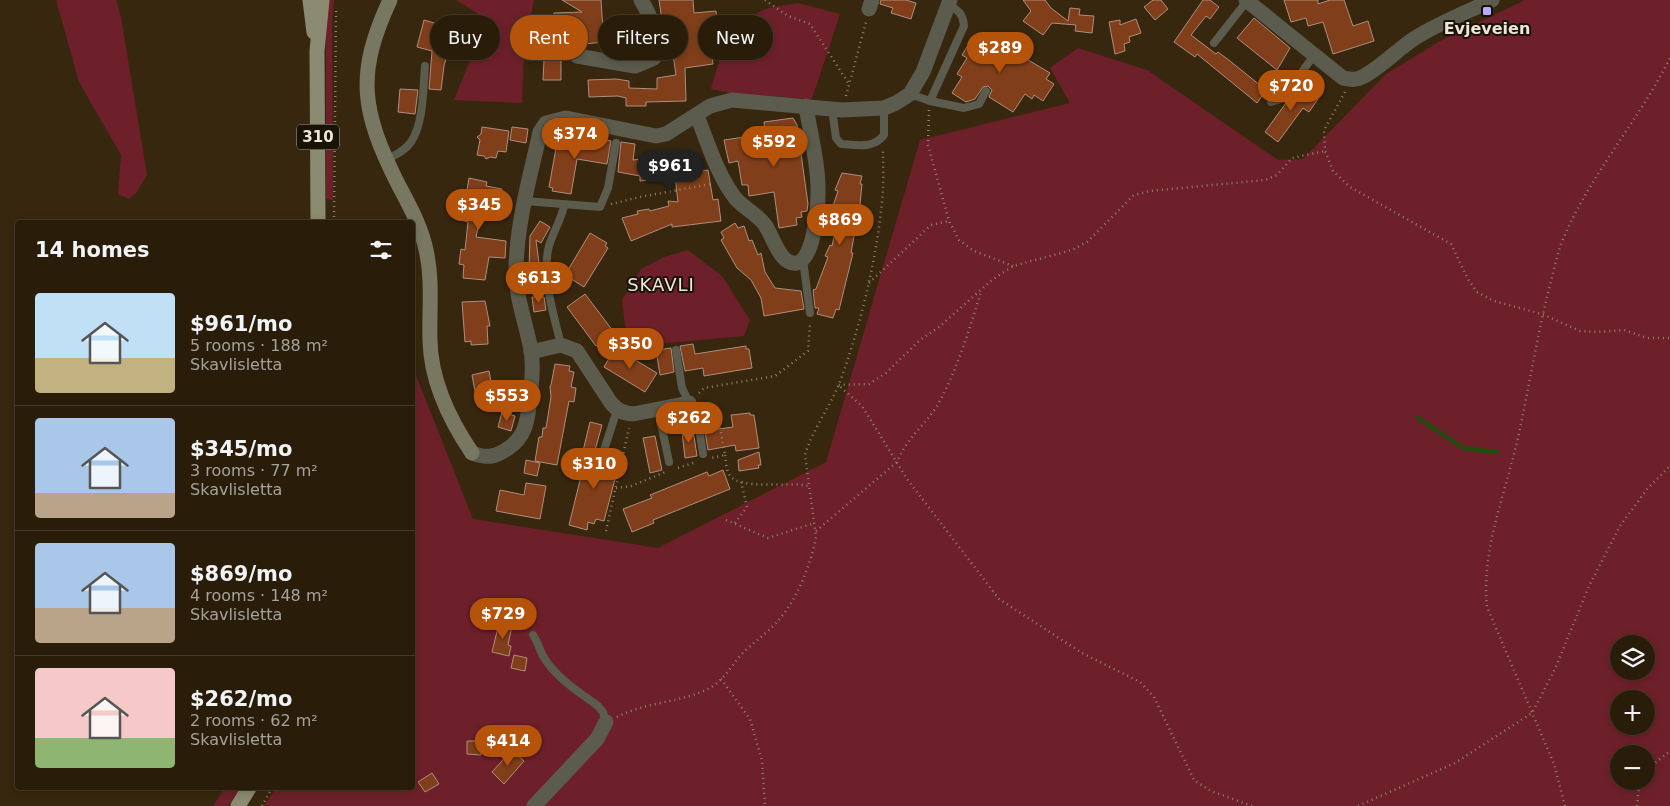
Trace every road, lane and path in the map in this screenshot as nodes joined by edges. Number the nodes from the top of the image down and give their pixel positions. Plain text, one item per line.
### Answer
1 (310, 0) edge
2 (322, 0) edge
3 (390, 0) edge
4 (641, 0) edge
5 (765, 0) edge
6 (1492, 0) edge
7 (1247, 1) edge
8 (950, 2) edge
9 (871, 5) edge
10 (337, 6) dead end
11 (1214, 43) dead end
12 (317, 51) junction
13 (1315, 54) junction
14 (588, 58) edge
15 (1670, 58) edge
16 (425, 66) dead end
17 (1352, 80) junction
18 (849, 84) junction
19 (986, 91) dead end
20 (910, 94) junction
21 (930, 101) junction
22 (1272, 102) dead end
23 (806, 106) junction
24 (884, 108) junction
25 (837, 109) junction
26 (697, 116) junction
27 (884, 135) junction
28 (616, 143) dead end
29 (1325, 151) junction
30 (386, 160) junction
31 (726, 181) junction
32 (525, 201) junction
33 (564, 206) junction
34 (600, 207) junction
35 (318, 220) edge
36 (334, 220) edge
37 (949, 221) junction
38 (803, 260) junction
39 (1013, 266) junction
40 (869, 284) junction
41 (982, 291) junction
42 (810, 313) joint
43 (1542, 314) junction
44 (1670, 338) edge
45 (561, 345) junction
46 (676, 350) dead end
47 (531, 352) junction
48 (838, 385) junction
49 (689, 403) junction
50 (658, 409) junction
51 (623, 412) junction
52 (604, 450) dead end
53 (725, 455) junction
54 (704, 458) junction
55 (669, 462) dead end
56 (897, 462) junction
57 (1670, 466) edge
58 (741, 482) junction
59 (808, 486) junction
60 (616, 488) junction
61 (726, 520) dead end
62 (735, 523) junction
63 (815, 524) junction
64 (606, 531) dead end
65 (816, 531) junction
66 (533, 635) dead end
67 (721, 679) junction
68 (1532, 713) junction
69 (606, 722) junction
70 (1670, 751) edge
71 (1655, 763) edge
72 (248, 790) edge
73 (271, 790) edge
74 (1639, 790) edge
75 (238, 806) edge
76 (262, 806) edge
77 (534, 806) edge
78 (765, 806) edge
79 (1252, 806) edge
80 (1358, 806) edge
81 (1565, 806) edge
82 (1638, 806) edge

1 - 12 main road, 310
2 - 12 main road, 310
3 - 30 street
4 - 14 street
5 - 18 path
6 - 17 street
7 - 11 lane
7 - 13 street
8 - 20 street
8 - 21 lane
9 - 18 path
10 - 36 path
12 - 35 main road, 310
13 - 17 street
13 - 22 lane
15 - 43 path
16 - 30 lane
17 - 29 path
18 - 25 path
19 - 21 lane
20 - 21 lane
20 - 24 street
21 - 37 path
23 - 25 street
23 - 26 street
23 - 38 street
24 - 25 street
24 - 27 lane
25 - 27 lane
26 - 31 street
26 - 32 street
27 - 40 path
28 - 34 lane
29 - 39 path
29 - 43 path
30 - 47 street
31 - 34 path
31 - 38 street
32 - 33 lane
32 - 47 street
33 - 34 lane
33 - 45 lane
37 - 39 path
37 - 40 path
38 - 42 lane
39 - 41 path
40 - 48 path
41 - 48 path
41 - 56 path
42 - 49 path
43 - 44 path
43 - 68 path
45 - 47 street
45 - 51 street
46 - 49 lane
48 - 56 path
48 - 59 path
49 - 50 street
49 - 53 path
49 - 54 lane
50 - 51 street
50 - 55 lane
51 - 52 lane
51 - 60 path
53 - 54 path
53 - 58 path
54 - 60 path
56 - 65 path
56 - 79 path
57 - 68 path
58 - 59 path
58 - 62 path
59 - 63 path
60 - 64 path
61 - 62 path
62 - 63 path
63 - 65 path
65 - 67 path
66 - 69 lane
67 - 69 path
67 - 78 path
68 - 80 path
68 - 81 path
69 - 77 street
70 - 71 path
72 - 75 main road
73 - 76 path
74 - 82 path

